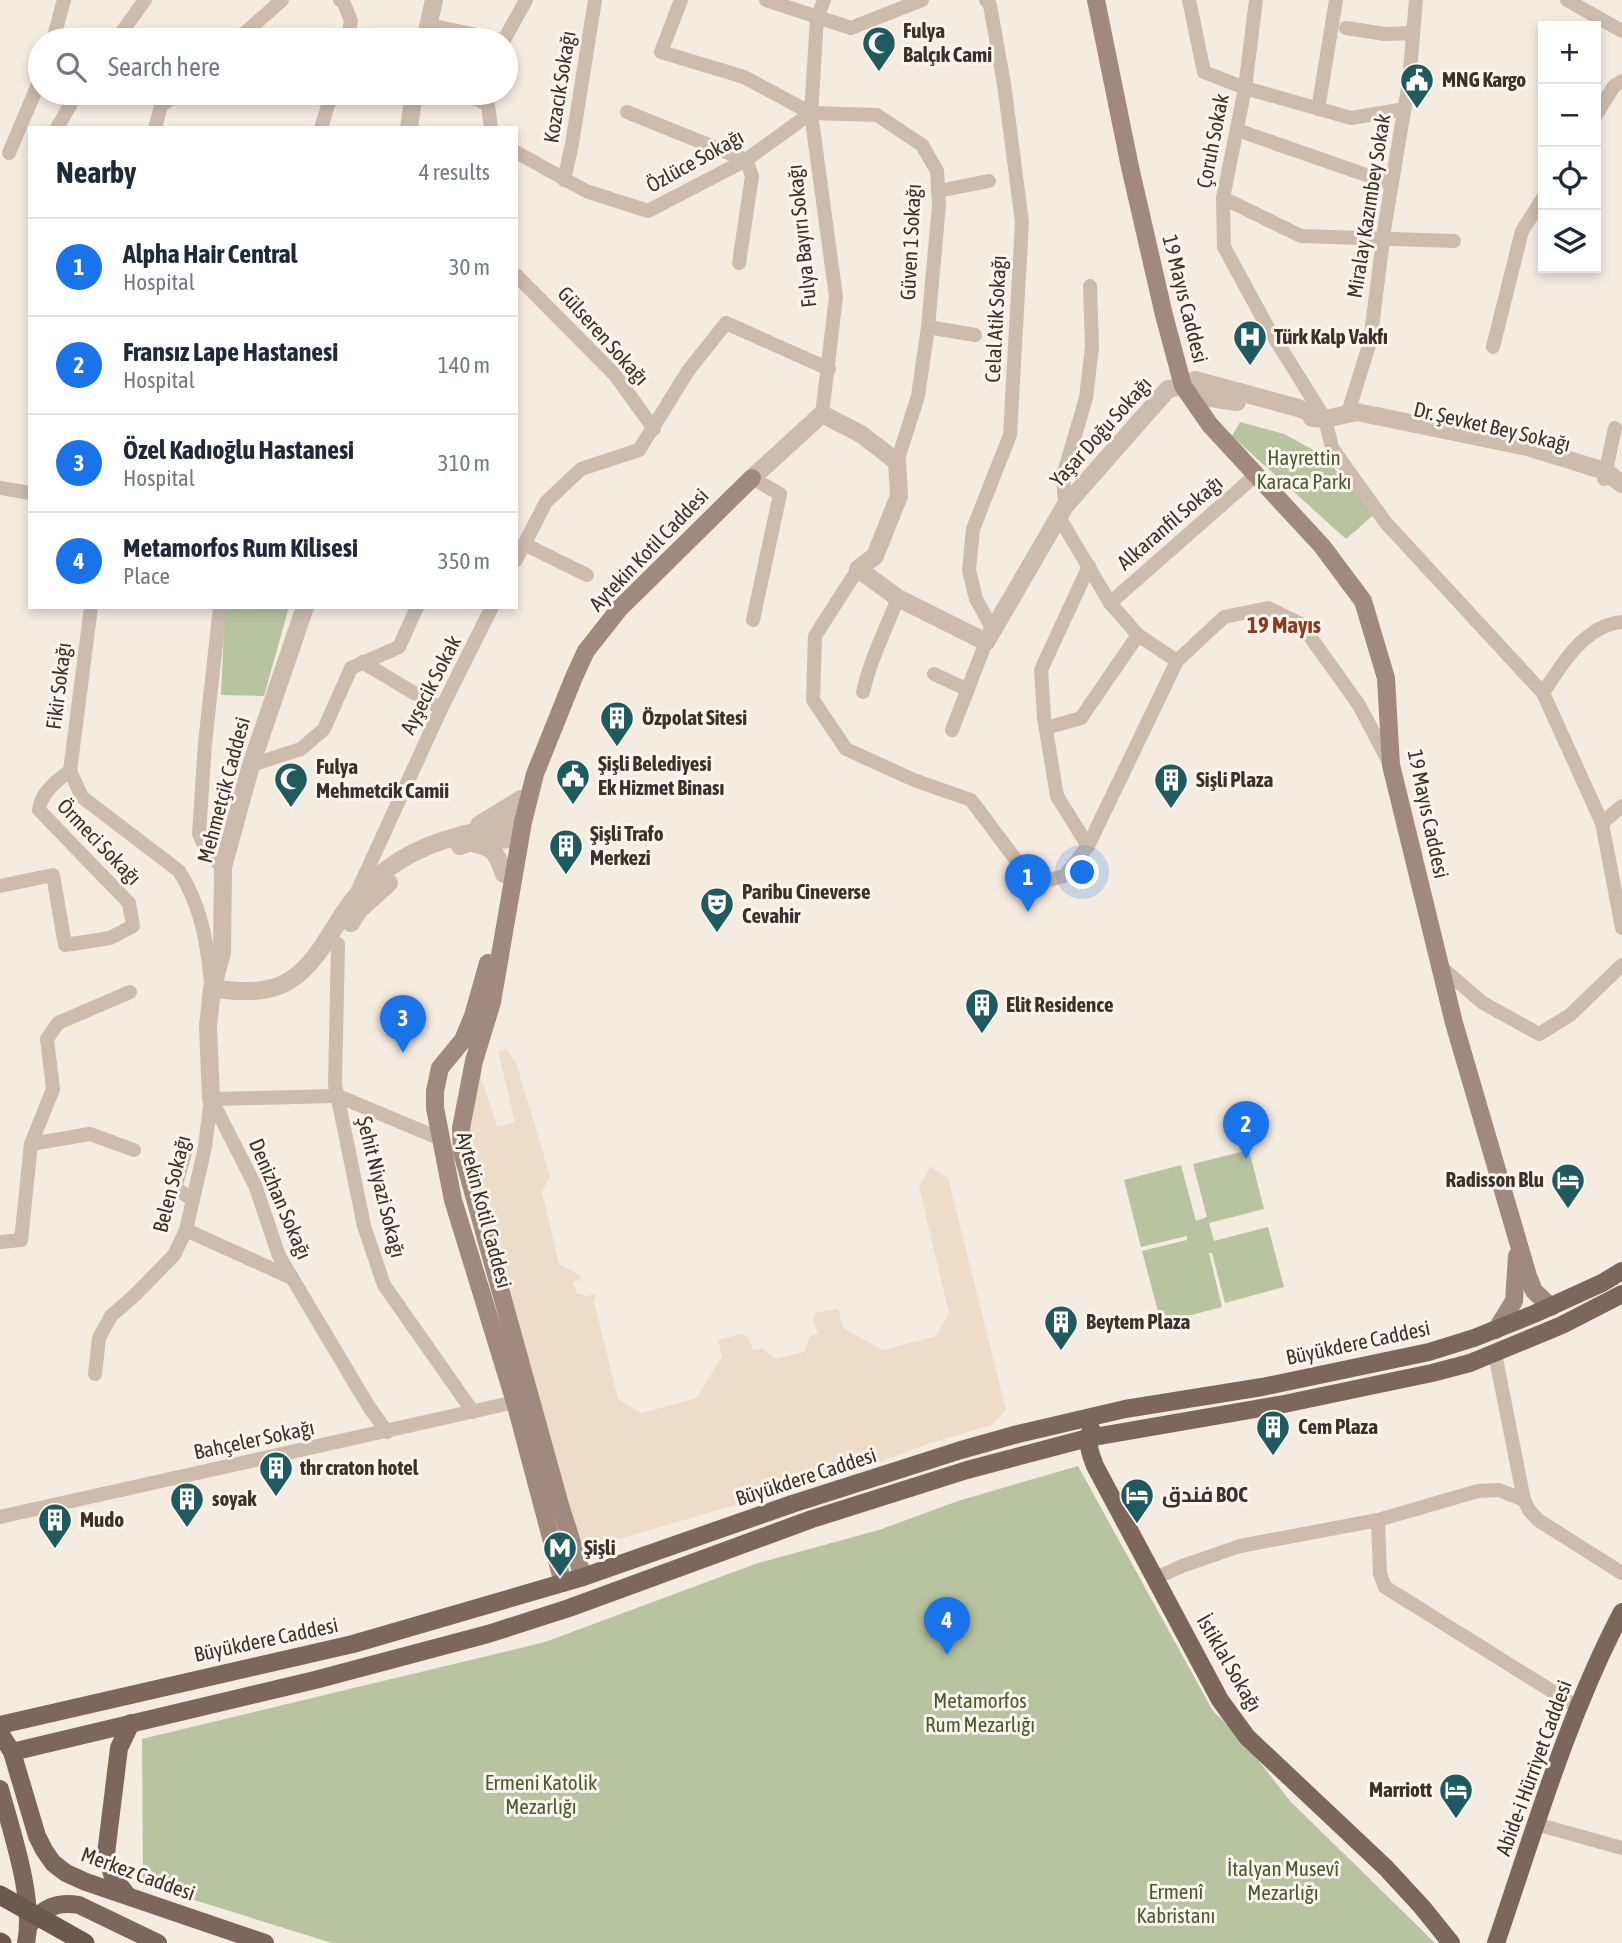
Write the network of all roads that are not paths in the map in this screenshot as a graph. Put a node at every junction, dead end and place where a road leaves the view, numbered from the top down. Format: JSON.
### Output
{"nodes":[{"id":1,"x":64,"y":0,"type":"edge"},
{"id":2,"x":145,"y":0,"type":"edge"},
{"id":3,"x":282,"y":0,"type":"edge"},
{"id":4,"x":340,"y":0,"type":"edge"},
{"id":5,"x":434,"y":0,"type":"edge"},
{"id":6,"x":526,"y":0,"type":"edge"},
{"id":7,"x":595,"y":0,"type":"edge"},
{"id":8,"x":681,"y":0,"type":"edge"},
{"id":9,"x":766,"y":0,"type":"edge"},
{"id":10,"x":824,"y":0,"type":"edge"},
{"id":11,"x":922,"y":0,"type":"edge"},
{"id":12,"x":986,"y":0,"type":"edge"},
{"id":13,"x":1096,"y":0,"type":"edge"},
{"id":14,"x":1189,"y":0,"type":"edge"},
{"id":15,"x":1256,"y":0,"type":"edge"},
{"id":16,"x":1336,"y":0,"type":"edge"},
{"id":17,"x":1416,"y":0,"type":"edge"},
{"id":18,"x":1567,"y":0,"type":"edge"},
{"id":19,"x":817,"y":18,"type":"junction"},
{"id":20,"x":1346,"y":27,"type":"dead end"},
{"id":21,"x":56,"y":28,"type":"edge"},
{"id":22,"x":125,"y":28,"type":"edge"},
{"id":23,"x":250,"y":28,"type":"edge"},
{"id":24,"x":350,"y":28,"type":"edge"},
{"id":25,"x":428,"y":28,"type":"edge"},
{"id":26,"x":509,"y":28,"type":"edge"},
{"id":27,"x":1622,"y":32,"type":"edge"},
{"id":28,"x":1413,"y":33,"type":"junction"},
{"id":29,"x":1622,"y":80,"type":"edge"},
{"id":30,"x":1245,"y":88,"type":"junction"},
{"id":31,"x":29,"y":105,"type":"edge"},
{"id":32,"x":70,"y":105,"type":"edge"},
{"id":33,"x":162,"y":105,"type":"edge"},
{"id":34,"x":328,"y":105,"type":"edge"},
{"id":35,"x":412,"y":105,"type":"edge"},
{"id":36,"x":488,"y":105,"type":"edge"},
{"id":37,"x":1601,"y":107,"type":"edge"},
{"id":38,"x":1318,"y":109,"type":"junction"},
{"id":39,"x":1405,"y":109,"type":"junction"},
{"id":40,"x":627,"y":112,"type":"dead end"},
{"id":41,"x":811,"y":113,"type":"junction"},
{"id":42,"x":58,"y":126,"type":"edge"},
{"id":43,"x":156,"y":126,"type":"edge"},
{"id":44,"x":322,"y":126,"type":"edge"},
{"id":45,"x":409,"y":126,"type":"edge"},
{"id":46,"x":491,"y":126,"type":"edge"},
{"id":47,"x":1237,"y":130,"type":"junction"},
{"id":48,"x":9,"y":153,"type":"dead end"},
{"id":49,"x":518,"y":153,"type":"edge"},
{"id":50,"x":746,"y":160,"type":"junction"},
{"id":51,"x":564,"y":180,"type":"junction"},
{"id":52,"x":989,"y":181,"type":"dead end"},
{"id":53,"x":1392,"y":184,"type":"junction"},
{"id":54,"x":939,"y":191,"type":"junction"},
{"id":55,"x":1223,"y":198,"type":"junction"},
{"id":56,"x":1538,"y":206,"type":"edge"},
{"id":57,"x":1383,"y":239,"type":"junction"},
{"id":58,"x":1454,"y":241,"type":"dead end"},
{"id":59,"x":739,"y":263,"type":"dead end"},
{"id":60,"x":518,"y":277,"type":"edge"},
{"id":61,"x":1090,"y":286,"type":"dead end"},
{"id":62,"x":928,"y":327,"type":"junction"},
{"id":63,"x":975,"y":335,"type":"dead end"},
{"id":64,"x":1493,"y":348,"type":"dead end"},
{"id":65,"x":829,"y":369,"type":"junction"},
{"id":66,"x":1183,"y":386,"type":"junction"},
{"id":67,"x":822,"y":414,"type":"junction"},
{"id":68,"x":1347,"y":416,"type":"junction"},
{"id":69,"x":1325,"y":419,"type":"junction"},
{"id":70,"x":1615,"y":428,"type":"dead end"},
{"id":71,"x":654,"y":429,"type":"junction"},
{"id":72,"x":897,"y":462,"type":"junction"},
{"id":73,"x":1257,"y":474,"type":"junction"},
{"id":74,"x":752,"y":478,"type":"junction"},
{"id":75,"x":1610,"y":478,"type":"edge"},
{"id":76,"x":0,"y":488,"type":"edge"},
{"id":77,"x":28,"y":493,"type":"edge"},
{"id":78,"x":1622,"y":494,"type":"edge"},
{"id":79,"x":1062,"y":512,"type":"junction"},
{"id":80,"x":524,"y":544,"type":"junction"},
{"id":81,"x":518,"y":556,"type":"edge"},
{"id":82,"x":1089,"y":566,"type":"junction"},
{"id":83,"x":859,"y":569,"type":"junction"},
{"id":84,"x":587,"y":575,"type":"dead end"},
{"id":85,"x":898,"y":598,"type":"junction"},
{"id":86,"x":1110,"y":603,"type":"junction"},
{"id":87,"x":91,"y":609,"type":"edge"},
{"id":88,"x":220,"y":609,"type":"edge"},
{"id":89,"x":304,"y":609,"type":"edge"},
{"id":90,"x":416,"y":609,"type":"edge"},
{"id":91,"x":491,"y":609,"type":"edge"},
{"id":92,"x":753,"y":620,"type":"dead end"},
{"id":93,"x":1622,"y":622,"type":"edge"},
{"id":94,"x":1138,"y":635,"type":"junction"},
{"id":95,"x":990,"y":636,"type":"junction"},
{"id":96,"x":1177,"y":661,"type":"junction"},
{"id":97,"x":362,"y":662,"type":"junction"},
{"id":98,"x":934,"y":674,"type":"dead end"},
{"id":99,"x":968,"y":690,"type":"junction"},
{"id":100,"x":863,"y":692,"type":"dead end"},
{"id":101,"x":1543,"y":693,"type":"junction"},
{"id":102,"x":441,"y":709,"type":"junction"},
{"id":103,"x":1046,"y":728,"type":"junction"},
{"id":104,"x":953,"y":730,"type":"dead end"},
{"id":105,"x":251,"y":765,"type":"junction"},
{"id":106,"x":1391,"y":765,"type":"junction"},
{"id":107,"x":70,"y":771,"type":"junction"},
{"id":108,"x":536,"y":774,"type":"junction"},
{"id":109,"x":521,"y":799,"type":"junction"},
{"id":110,"x":1622,"y":806,"type":"edge"},
{"id":111,"x":1602,"y":822,"type":"junction"},
{"id":112,"x":517,"y":830,"type":"junction"},
{"id":113,"x":466,"y":838,"type":"junction"},
{"id":114,"x":1088,"y":846,"type":"junction"},
{"id":115,"x":374,"y":854,"type":"junction"},
{"id":116,"x":223,"y":867,"type":"junction"},
{"id":117,"x":387,"y":869,"type":"junction"},
{"id":118,"x":504,"y":874,"type":"junction"},
{"id":119,"x":0,"y":886,"type":"edge"},
{"id":120,"x":357,"y":903,"type":"junction"},
{"id":121,"x":1622,"y":928,"type":"edge"},
{"id":122,"x":334,"y":942,"type":"junction"},
{"id":123,"x":1622,"y":965,"type":"edge"},
{"id":124,"x":1441,"y":967,"type":"junction"},
{"id":125,"x":212,"y":989,"type":"junction"},
{"id":126,"x":130,"y":992,"type":"dead end"},
{"id":127,"x":471,"y":1042,"type":"junction"},
{"id":128,"x":469,"y":1083,"type":"junction"},
{"id":129,"x":435,"y":1091,"type":"junction"},
{"id":130,"x":338,"y":1096,"type":"junction"},
{"id":131,"x":211,"y":1099,"type":"junction"},
{"id":132,"x":440,"y":1139,"type":"junction"},
{"id":133,"x":32,"y":1144,"type":"junction"},
{"id":134,"x":186,"y":1149,"type":"dead end"},
{"id":135,"x":134,"y":1150,"type":"dead end"},
{"id":136,"x":192,"y":1199,"type":"junction"},
{"id":137,"x":187,"y":1230,"type":"junction"},
{"id":138,"x":0,"y":1242,"type":"edge"},
{"id":139,"x":1517,"y":1242,"type":"junction"},
{"id":140,"x":1622,"y":1271,"type":"edge"},
{"id":141,"x":292,"y":1278,"type":"junction"},
{"id":142,"x":1622,"y":1294,"type":"edge"},
{"id":143,"x":1551,"y":1307,"type":"junction"},
{"id":144,"x":1496,"y":1330,"type":"junction"},
{"id":145,"x":1495,"y":1354,"type":"junction"},
{"id":146,"x":95,"y":1374,"type":"dead end"},
{"id":147,"x":516,"y":1402,"type":"junction"},
{"id":148,"x":369,"y":1407,"type":"junction"},
{"id":149,"x":1125,"y":1409,"type":"junction"},
{"id":150,"x":473,"y":1412,"type":"junction"},
{"id":151,"x":387,"y":1432,"type":"junction"},
{"id":152,"x":365,"y":1437,"type":"junction"},
{"id":153,"x":1088,"y":1438,"type":"junction"},
{"id":154,"x":1524,"y":1500,"type":"junction"},
{"id":155,"x":0,"y":1517,"type":"edge"},
{"id":156,"x":1378,"y":1520,"type":"junction"},
{"id":157,"x":1622,"y":1573,"type":"edge"},
{"id":158,"x":583,"y":1577,"type":"junction"},
{"id":159,"x":1156,"y":1578,"type":"junction"},
{"id":160,"x":563,"y":1583,"type":"junction"},
{"id":161,"x":591,"y":1600,"type":"junction"},
{"id":162,"x":569,"y":1608,"type":"junction"},
{"id":163,"x":1622,"y":1612,"type":"edge"},
{"id":164,"x":1579,"y":1708,"type":"junction"},
{"id":165,"x":131,"y":1723,"type":"junction"},
{"id":166,"x":0,"y":1725,"type":"edge"},
{"id":167,"x":0,"y":1733,"type":"edge"},
{"id":168,"x":12,"y":1752,"type":"junction"},
{"id":169,"x":0,"y":1789,"type":"edge"},
{"id":170,"x":1536,"y":1824,"type":"junction"},
{"id":171,"x":1622,"y":1848,"type":"edge"},
{"id":172,"x":0,"y":1895,"type":"edge"},
{"id":173,"x":128,"y":1896,"type":"junction"},
{"id":174,"x":29,"y":1925,"type":"junction"},
{"id":175,"x":1452,"y":1940,"type":"edge"},
{"id":176,"x":26,"y":1943,"type":"edge"},
{"id":177,"x":85,"y":1943,"type":"edge"},
{"id":178,"x":158,"y":1943,"type":"edge"},
{"id":179,"x":265,"y":1943,"type":"edge"},
{"id":180,"x":1496,"y":1943,"type":"edge"}],
"edges":[{"from":1,"to":21,"type":"street"},
{"from":2,"to":22,"type":"street"},
{"from":3,"to":23,"type":"street"},
{"from":4,"to":24,"type":"street"},
{"from":5,"to":25,"type":"street"},
{"from":6,"to":26,"type":"street"},
{"from":7,"to":51,"type":"street","name":"Kozacık Sokağı"},
{"from":8,"to":41,"type":"street"},
{"from":9,"to":19,"type":"street"},
{"from":10,"to":19,"type":"street","name":"Fulya Bayırı Sokağı"},
{"from":11,"to":19,"type":"street"},
{"from":12,"to":95,"type":"street","name":"Celal Atik Sokağı"},
{"from":13,"to":66,"type":"main road","name":"19 Mayıs Caddesi"},
{"from":14,"to":30,"type":"street","name":"Çoruh Sokak"},
{"from":15,"to":30,"type":"street"},
{"from":16,"to":38,"type":"street"},
{"from":17,"to":28,"type":"street","name":"Miralay Kazımbey Sokak"},
{"from":18,"to":27,"type":"street"},
{"from":19,"to":41,"type":"street","name":"Fulya Bayırı Sokağı"},
{"from":20,"to":28,"type":"street"},
{"from":28,"to":39,"type":"street","name":"Miralay Kazımbey Sokak"},
{"from":29,"to":37,"type":"street"},
{"from":30,"to":38,"type":"street"},
{"from":30,"to":47,"type":"street","name":"Çoruh Sokak"},
{"from":31,"to":48,"type":"street"},
{"from":32,"to":42,"type":"street"},
{"from":33,"to":43,"type":"street"},
{"from":34,"to":44,"type":"street"},
{"from":35,"to":45,"type":"street"},
{"from":36,"to":46,"type":"street"},
{"from":38,"to":39,"type":"street"},
{"from":39,"to":53,"type":"street","name":"Miralay Kazımbey Sokak"},
{"from":40,"to":50,"type":"street"},
{"from":41,"to":50,"type":"street","name":"Özlüce Sokağı"},
{"from":41,"to":54,"type":"street","name":"Güven 1 Sokağı"},
{"from":41,"to":65,"type":"street","name":"Fulya Bayırı Sokağı"},
{"from":47,"to":53,"type":"street"},
{"from":47,"to":55,"type":"street","name":"Çoruh Sokak"},
{"from":49,"to":51,"type":"street","name":"Özlüce Sokağı"},
{"from":50,"to":51,"type":"street","name":"Özlüce Sokağı"},
{"from":50,"to":59,"type":"street"},
{"from":52,"to":54,"type":"street"},
{"from":53,"to":57,"type":"street","name":"Miralay Kazımbey Sokak"},
{"from":54,"to":62,"type":"street","name":"Güven 1 Sokağı"},
{"from":55,"to":57,"type":"street"},
{"from":55,"to":69,"type":"street","name":"Çoruh Sokak"},
{"from":56,"to":64,"type":"street"},
{"from":57,"to":58,"type":"street"},
{"from":57,"to":68,"type":"street","name":"Miralay Kazımbey Sokak"},
{"from":60,"to":71,"type":"street","name":"Gülseren Sokağı"},
{"from":61,"to":79,"type":"street"},
{"from":62,"to":63,"type":"street"},
{"from":62,"to":72,"type":"street","name":"Güven 1 Sokağı"},
{"from":65,"to":67,"type":"street","name":"Fulya Bayırı Sokağı"},
{"from":65,"to":71,"type":"street"},
{"from":66,"to":69,"type":"street","name":"Dr. Şevket Bey Sokağı"},
{"from":66,"to":73,"type":"main road","name":"19 Mayıs Caddesi"},
{"from":66,"to":79,"type":"street","name":"Yaşar Doğu Sokağı"},
{"from":67,"to":72,"type":"street"},
{"from":67,"to":74,"type":"street"},
{"from":68,"to":69,"type":"street","name":"Dr. Şevket Bey Sokağı"},
{"from":68,"to":75,"type":"street","name":"Dr. Şevket Bey Sokağı"},
{"from":69,"to":101,"type":"street","name":"Çoruh Sokak"},
{"from":70,"to":75,"type":"street"},
{"from":71,"to":80,"type":"street"},
{"from":72,"to":83,"type":"street","name":"Güven 1 Sokağı"},
{"from":73,"to":86,"type":"street","name":"Alkaranfil Sokağı"},
{"from":73,"to":106,"type":"main road","name":"19 Mayıs Caddesi"},
{"from":74,"to":92,"type":"street"},
{"from":74,"to":108,"type":"main road","name":"Aytekin Kotil Caddesi"},
{"from":75,"to":78,"type":"street","name":"Dr. Şevket Bey Sokağı"},
{"from":76,"to":77,"type":"street"},
{"from":79,"to":82,"type":"street","name":"Yaşar Doğu Sokağı"},
{"from":79,"to":95,"type":"street","name":"Yaşar Doğu Sokağı"},
{"from":80,"to":81,"type":"street"},
{"from":80,"to":84,"type":"street"},
{"from":82,"to":86,"type":"street","name":"Yaşar Doğu Sokağı"},
{"from":82,"to":103,"type":"street"},
{"from":83,"to":85,"type":"street"},
{"from":83,"to":114,"type":"street"},
{"from":85,"to":95,"type":"street"},
{"from":85,"to":100,"type":"street"},
{"from":86,"to":94,"type":"street","name":"Yaşar Doğu Sokağı"},
{"from":87,"to":107,"type":"street","name":"Fikir Sokağı"},
{"from":88,"to":116,"type":"street"},
{"from":89,"to":105,"type":"street","name":"Mehmetçik Caddesi"},
{"from":90,"to":97,"type":"street"},
{"from":91,"to":102,"type":"street","name":"Ayşecik Sokak"},
{"from":93,"to":101,"type":"street"},
{"from":94,"to":96,"type":"street","name":"Yaşar Doğu Sokağı"},
{"from":94,"to":103,"type":"street"},
{"from":95,"to":99,"type":"street"},
{"from":96,"to":106,"type":"street"},
{"from":96,"to":114,"type":"street"},
{"from":97,"to":102,"type":"street"},
{"from":97,"to":105,"type":"street"},
{"from":98,"to":99,"type":"street"},
{"from":99,"to":104,"type":"street"},
{"from":101,"to":111,"type":"street","name":"Çoruh Sokak"},
{"from":102,"to":115,"type":"street","name":"Ayşecik Sokak"},
{"from":103,"to":114,"type":"street"},
{"from":105,"to":116,"type":"street","name":"Mehmetçik Caddesi"},
{"from":106,"to":124,"type":"main road","name":"19 Mayıs Caddesi"},
{"from":107,"to":119,"type":"street","name":"Örmeci Sokağı"},
{"from":107,"to":125,"type":"street"},
{"from":108,"to":109,"type":"main road","name":"Aytekin Kotil Caddesi"},
{"from":108,"to":112,"type":"main road","name":"Aytekin Kotil Caddesi"},
{"from":109,"to":112,"type":"main road","name":"Aytekin Kotil Caddesi"},
{"from":109,"to":113,"type":"street"},
{"from":110,"to":111,"type":"street"},
{"from":111,"to":121,"type":"street","name":"Çoruh Sokak"},
{"from":112,"to":113,"type":"street"},
{"from":112,"to":118,"type":"main road","name":"Aytekin Kotil Caddesi"},
{"from":112,"to":127,"type":"main road","name":"Aytekin Kotil Caddesi"},
{"from":113,"to":117,"type":"street"},
{"from":113,"to":118,"type":"street"},
{"from":113,"to":120,"type":"street"},
{"from":115,"to":117,"type":"street"},
{"from":115,"to":120,"type":"street","name":"Ayşecik Sokak"},
{"from":116,"to":125,"type":"street","name":"Mehmetçik Caddesi"},
{"from":117,"to":120,"type":"street"},
{"from":118,"to":127,"type":"main road","name":"Aytekin Kotil Caddesi"},
{"from":120,"to":122,"type":"street"},
{"from":122,"to":125,"type":"street"},
{"from":122,"to":130,"type":"street","name":"Şehit Niyazi Sokağı"},
{"from":123,"to":124,"type":"street"},
{"from":124,"to":139,"type":"main road","name":"19 Mayıs Caddesi"},
{"from":125,"to":131,"type":"street","name":"Mehmetçik Caddesi"},
{"from":126,"to":133,"type":"street"},
{"from":127,"to":128,"type":"main road","name":"Aytekin Kotil Caddesi"},
{"from":127,"to":129,"type":"main road","name":"Aytekin Kotil Caddesi"},
{"from":128,"to":129,"type":"main road"},
{"from":128,"to":158,"type":"main road","name":"Aytekin Kotil Caddesi"},
{"from":129,"to":132,"type":"main road","name":"Aytekin Kotil Caddesi"},
{"from":130,"to":131,"type":"street"},
{"from":130,"to":132,"type":"street"},
{"from":130,"to":150,"type":"street","name":"Şehit Niyazi Sokağı"},
{"from":131,"to":136,"type":"street","name":"Belen Sokağı"},
{"from":131,"to":141,"type":"street","name":"Denizhan Sokağı"},
{"from":132,"to":147,"type":"main road","name":"Aytekin Kotil Caddesi"},
{"from":133,"to":135,"type":"street"},
{"from":133,"to":138,"type":"street"},
{"from":134,"to":136,"type":"street"},
{"from":136,"to":137,"type":"street","name":"Belen Sokağı"},
{"from":137,"to":141,"type":"street","name":"Denizhan Sokağı"},
{"from":137,"to":146,"type":"street","name":"Belen Sokağı"},
{"from":139,"to":143,"type":"main road","name":"19 Mayıs Caddesi"},
{"from":139,"to":144,"type":"main road","name":"19 Mayıs Caddesi"},
{"from":140,"to":143,"type":"main road","name":"Büyükdere Caddesi"},
{"from":141,"to":148,"type":"street","name":"Denizhan Sokağı"},
{"from":142,"to":145,"type":"main road","name":"Büyükdere Caddesi"},
{"from":143,"to":144,"type":"main road","name":"Büyükdere Caddesi"},
{"from":144,"to":149,"type":"main road","name":"Büyükdere Caddesi"},
{"from":145,"to":153,"type":"main road","name":"Büyükdere Caddesi"},
{"from":145,"to":154,"type":"street"},
{"from":147,"to":150,"type":"street","name":"Bahçeler Sokağı"},
{"from":147,"to":160,"type":"main road","name":"Aytekin Kotil Caddesi"},
{"from":148,"to":151,"type":"street","name":"Denizhan Sokağı"},
{"from":148,"to":152,"type":"street"},
{"from":149,"to":153,"type":"main road"},
{"from":149,"to":158,"type":"main road","name":"Büyükdere Caddesi"},
{"from":150,"to":151,"type":"street","name":"Bahçeler Sokağı"},
{"from":151,"to":152,"type":"street","name":"Bahçeler Sokağı"},
{"from":152,"to":155,"type":"street","name":"Bahçeler Sokağı"},
{"from":153,"to":159,"type":"main road","name":"İstiklal Sokağı"},
{"from":153,"to":161,"type":"main road","name":"Büyükdere Caddesi"},
{"from":154,"to":156,"type":"street"},
{"from":154,"to":157,"type":"street"},
{"from":156,"to":159,"type":"street"},
{"from":156,"to":164,"type":"street"},
{"from":158,"to":160,"type":"main road","name":"Büyükdere Caddesi"},
{"from":158,"to":161,"type":"main road"},
{"from":159,"to":175,"type":"main road","name":"İstiklal Sokağı"},
{"from":160,"to":162,"type":"main road"},
{"from":160,"to":166,"type":"main road","name":"Büyükdere Caddesi"},
{"from":161,"to":162,"type":"main road","name":"Büyükdere Caddesi"},
{"from":162,"to":165,"type":"main road","name":"Büyükdere Caddesi"},
{"from":163,"to":164,"type":"main road","name":"Abide-i Hürriyet Caddesi"},
{"from":164,"to":170,"type":"main road","name":"Abide-i Hürriyet Caddesi"},
{"from":165,"to":168,"type":"main road","name":"Büyükdere Caddesi"},
{"from":165,"to":173,"type":"main road"},
{"from":167,"to":168,"type":"main road","name":"Merkez Caddesi"},
{"from":168,"to":173,"type":"main road","name":"Merkez Caddesi"},
{"from":169,"to":174,"type":"main road"},
{"from":170,"to":171,"type":"street"},
{"from":170,"to":180,"type":"main road","name":"Abide-i Hürriyet Caddesi"},
{"from":172,"to":177,"type":"highway"},
{"from":173,"to":179,"type":"main road","name":"Merkez Caddesi"},
{"from":174,"to":176,"type":"main road"},
{"from":174,"to":178,"type":"main road"}]}
